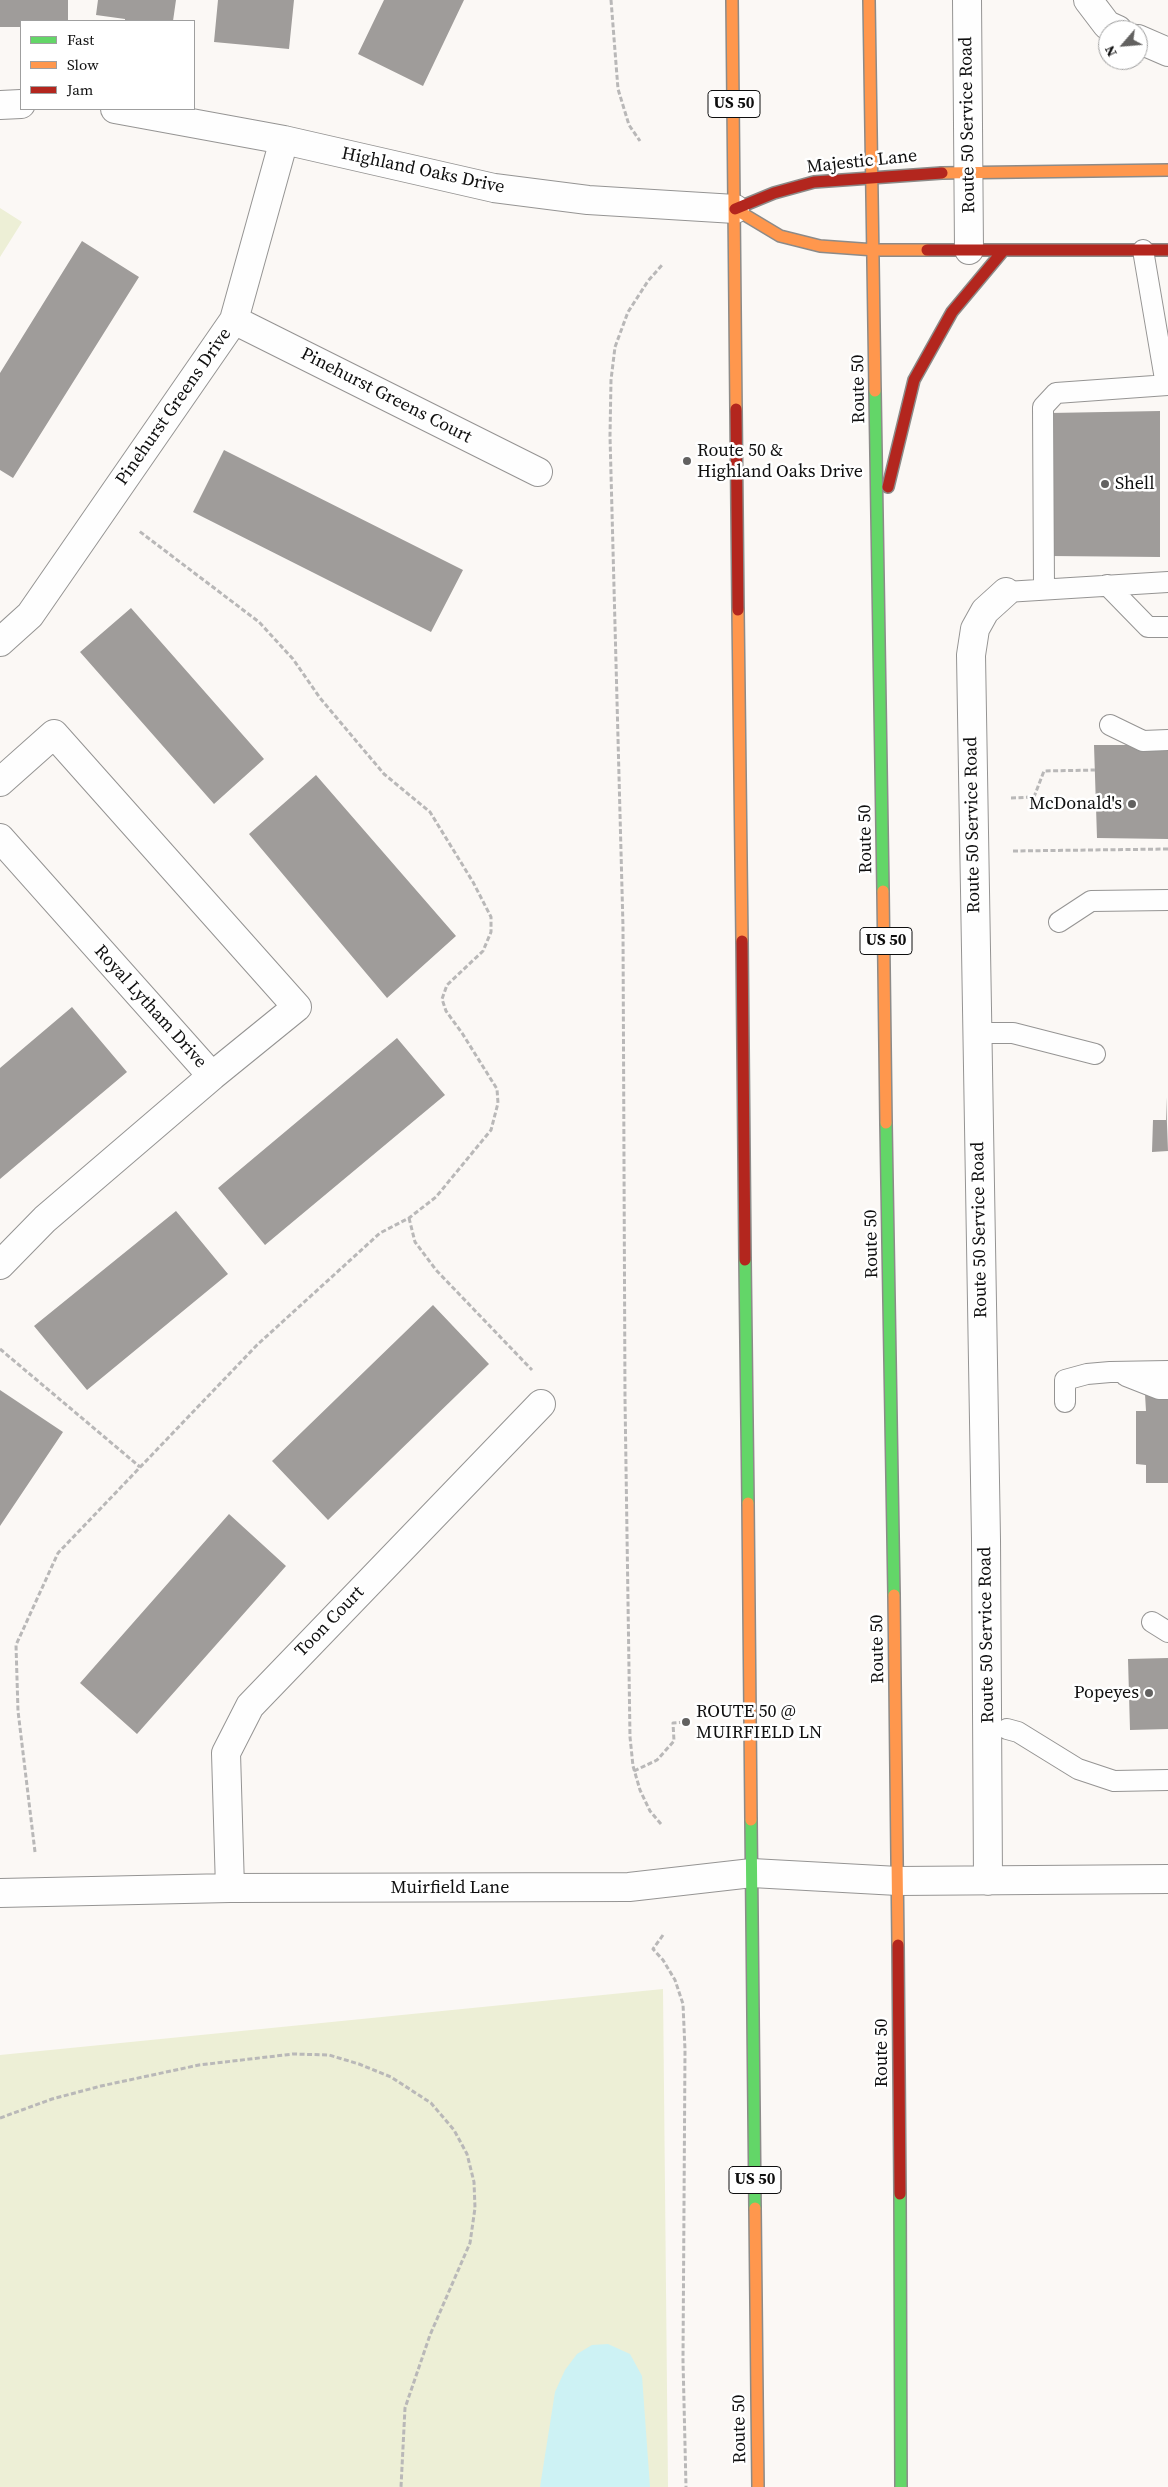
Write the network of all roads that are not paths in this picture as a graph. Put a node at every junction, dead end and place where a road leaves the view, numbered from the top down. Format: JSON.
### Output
{"nodes":[{"id":1,"x":732,"y":0,"type":"edge"},
{"id":2,"x":869,"y":0,"type":"edge"},
{"id":3,"x":967,"y":0,"type":"edge"},
{"id":4,"x":1088,"y":0,"type":"edge"},
{"id":5,"x":1103,"y":20,"type":"edge"},
{"id":6,"x":1148,"y":43,"type":"edge"},
{"id":7,"x":1168,"y":52,"type":"edge"},
{"id":8,"x":20,"y":104,"type":"edge"},
{"id":9,"x":0,"y":105,"type":"edge"},
{"id":10,"x":120,"y":110,"type":"edge"},
{"id":11,"x":284,"y":140,"type":"junction"},
{"id":12,"x":1168,"y":170,"type":"edge"},
{"id":13,"x":968,"y":171,"type":"junction"},
{"id":14,"x":873,"y":177,"type":"junction"},
{"id":15,"x":735,"y":209,"type":"junction"},
{"id":16,"x":875,"y":250,"type":"junction"},
{"id":17,"x":969,"y":250,"type":"junction"},
{"id":18,"x":1003,"y":250,"type":"junction"},
{"id":19,"x":1143,"y":250,"type":"junction"},
{"id":20,"x":1168,"y":250,"type":"edge"},
{"id":21,"x":234,"y":320,"type":"junction"},
{"id":22,"x":1167,"y":385,"type":"edge"},
{"id":23,"x":538,"y":472,"type":"dead end"},
{"id":24,"x":879,"y":525,"type":"junction"},
{"id":25,"x":1168,"y":582,"type":"edge"},
{"id":26,"x":1107,"y":585,"type":"junction"},
{"id":27,"x":1044,"y":588,"type":"junction"},
{"id":28,"x":1006,"y":592,"type":"joint"},
{"id":29,"x":1168,"y":627,"type":"edge"},
{"id":30,"x":0,"y":642,"type":"edge"},
{"id":31,"x":1110,"y":725,"type":"dead end"},
{"id":32,"x":1168,"y":740,"type":"edge"},
{"id":33,"x":0,"y":782,"type":"edge"},
{"id":34,"x":0,"y":838,"type":"edge"},
{"id":35,"x":1168,"y":900,"type":"edge"},
{"id":36,"x":1059,"y":922,"type":"dead end"},
{"id":37,"x":977,"y":1033,"type":"junction"},
{"id":38,"x":1095,"y":1054,"type":"dead end"},
{"id":39,"x":212,"y":1076,"type":"junction"},
{"id":40,"x":0,"y":1264,"type":"edge"},
{"id":41,"x":1110,"y":1372,"type":"junction"},
{"id":42,"x":1168,"y":1372,"type":"edge"},
{"id":43,"x":1168,"y":1389,"type":"edge"},
{"id":44,"x":1065,"y":1402,"type":"dead end"},
{"id":45,"x":541,"y":1404,"type":"dead end"},
{"id":46,"x":1007,"y":1729,"type":"dead end"},
{"id":47,"x":1168,"y":1780,"type":"edge"},
{"id":48,"x":752,"y":1873,"type":"junction"},
{"id":49,"x":1168,"y":1879,"type":"edge"},
{"id":50,"x":988,"y":1881,"type":"junction"},
{"id":51,"x":898,"y":1882,"type":"junction"},
{"id":52,"x":230,"y":1888,"type":"junction"},
{"id":53,"x":0,"y":1893,"type":"edge"},
{"id":54,"x":758,"y":2487,"type":"edge"},
{"id":55,"x":901,"y":2487,"type":"edge"}],
"edges":[{"from":1,"to":15,"type":"main road","name":"Route 50","number":"US 50"},
{"from":2,"to":14,"type":"main road","name":"Route 50","number":"US 50"},
{"from":3,"to":13,"type":"street","name":"Route 50 Service Road"},
{"from":4,"to":5,"type":"street"},
{"from":6,"to":7,"type":"street"},
{"from":8,"to":9,"type":"street"},
{"from":10,"to":11,"type":"street","name":"Highland Oaks Drive"},
{"from":11,"to":15,"type":"street","name":"Highland Oaks Drive"},
{"from":11,"to":21,"type":"street","name":"Pinehurst Greens Drive"},
{"from":12,"to":13,"type":"main road","name":"Majestic Lane"},
{"from":13,"to":14,"type":"main road","name":"Majestic Lane"},
{"from":13,"to":17,"type":"street","name":"Route 50 Service Road"},
{"from":14,"to":15,"type":"main road","name":"Majestic Lane"},
{"from":14,"to":16,"type":"main road","name":"Route 50","number":"US 50"},
{"from":15,"to":16,"type":"main road"},
{"from":15,"to":48,"type":"main road","name":"Route 50","number":"US 50"},
{"from":16,"to":17,"type":"main road"},
{"from":16,"to":24,"type":"main road","name":"Route 50","number":"US 50"},
{"from":17,"to":18,"type":"main road"},
{"from":18,"to":19,"type":"main road"},
{"from":18,"to":24,"type":"main road"},
{"from":19,"to":20,"type":"main road"},
{"from":19,"to":22,"type":"lane"},
{"from":21,"to":23,"type":"street","name":"Pinehurst Greens Court"},
{"from":21,"to":30,"type":"street","name":"Pinehurst Greens Drive"},
{"from":22,"to":27,"type":"lane"},
{"from":24,"to":51,"type":"main road","name":"Route 50","number":"US 50"},
{"from":25,"to":26,"type":"lane"},
{"from":26,"to":27,"type":"lane"},
{"from":26,"to":29,"type":"lane"},
{"from":27,"to":28,"type":"lane"},
{"from":28,"to":37,"type":"street","name":"Route 50 Service Road"},
{"from":31,"to":32,"type":"lane"},
{"from":33,"to":39,"type":"street"},
{"from":34,"to":39,"type":"street","name":"Royal Lytham Drive"},
{"from":35,"to":36,"type":"lane"},
{"from":37,"to":38,"type":"lane"},
{"from":37,"to":50,"type":"street","name":"Route 50 Service Road"},
{"from":39,"to":40,"type":"street","name":"Royal Lytham Drive"},
{"from":41,"to":42,"type":"lane"},
{"from":41,"to":43,"type":"lane"},
{"from":41,"to":44,"type":"lane"},
{"from":45,"to":52,"type":"street","name":"Toon Court"},
{"from":46,"to":47,"type":"lane"},
{"from":48,"to":51,"type":"street","name":"Muirfield Lane"},
{"from":48,"to":52,"type":"street","name":"Muirfield Lane"},
{"from":48,"to":54,"type":"main road","name":"Route 50","number":"US 50"},
{"from":49,"to":50,"type":"street","name":"Muirfield Lane"},
{"from":50,"to":51,"type":"street","name":"Muirfield Lane"},
{"from":51,"to":55,"type":"main road","name":"Route 50","number":"US 50"},
{"from":52,"to":53,"type":"street","name":"Muirfield Lane"}]}
